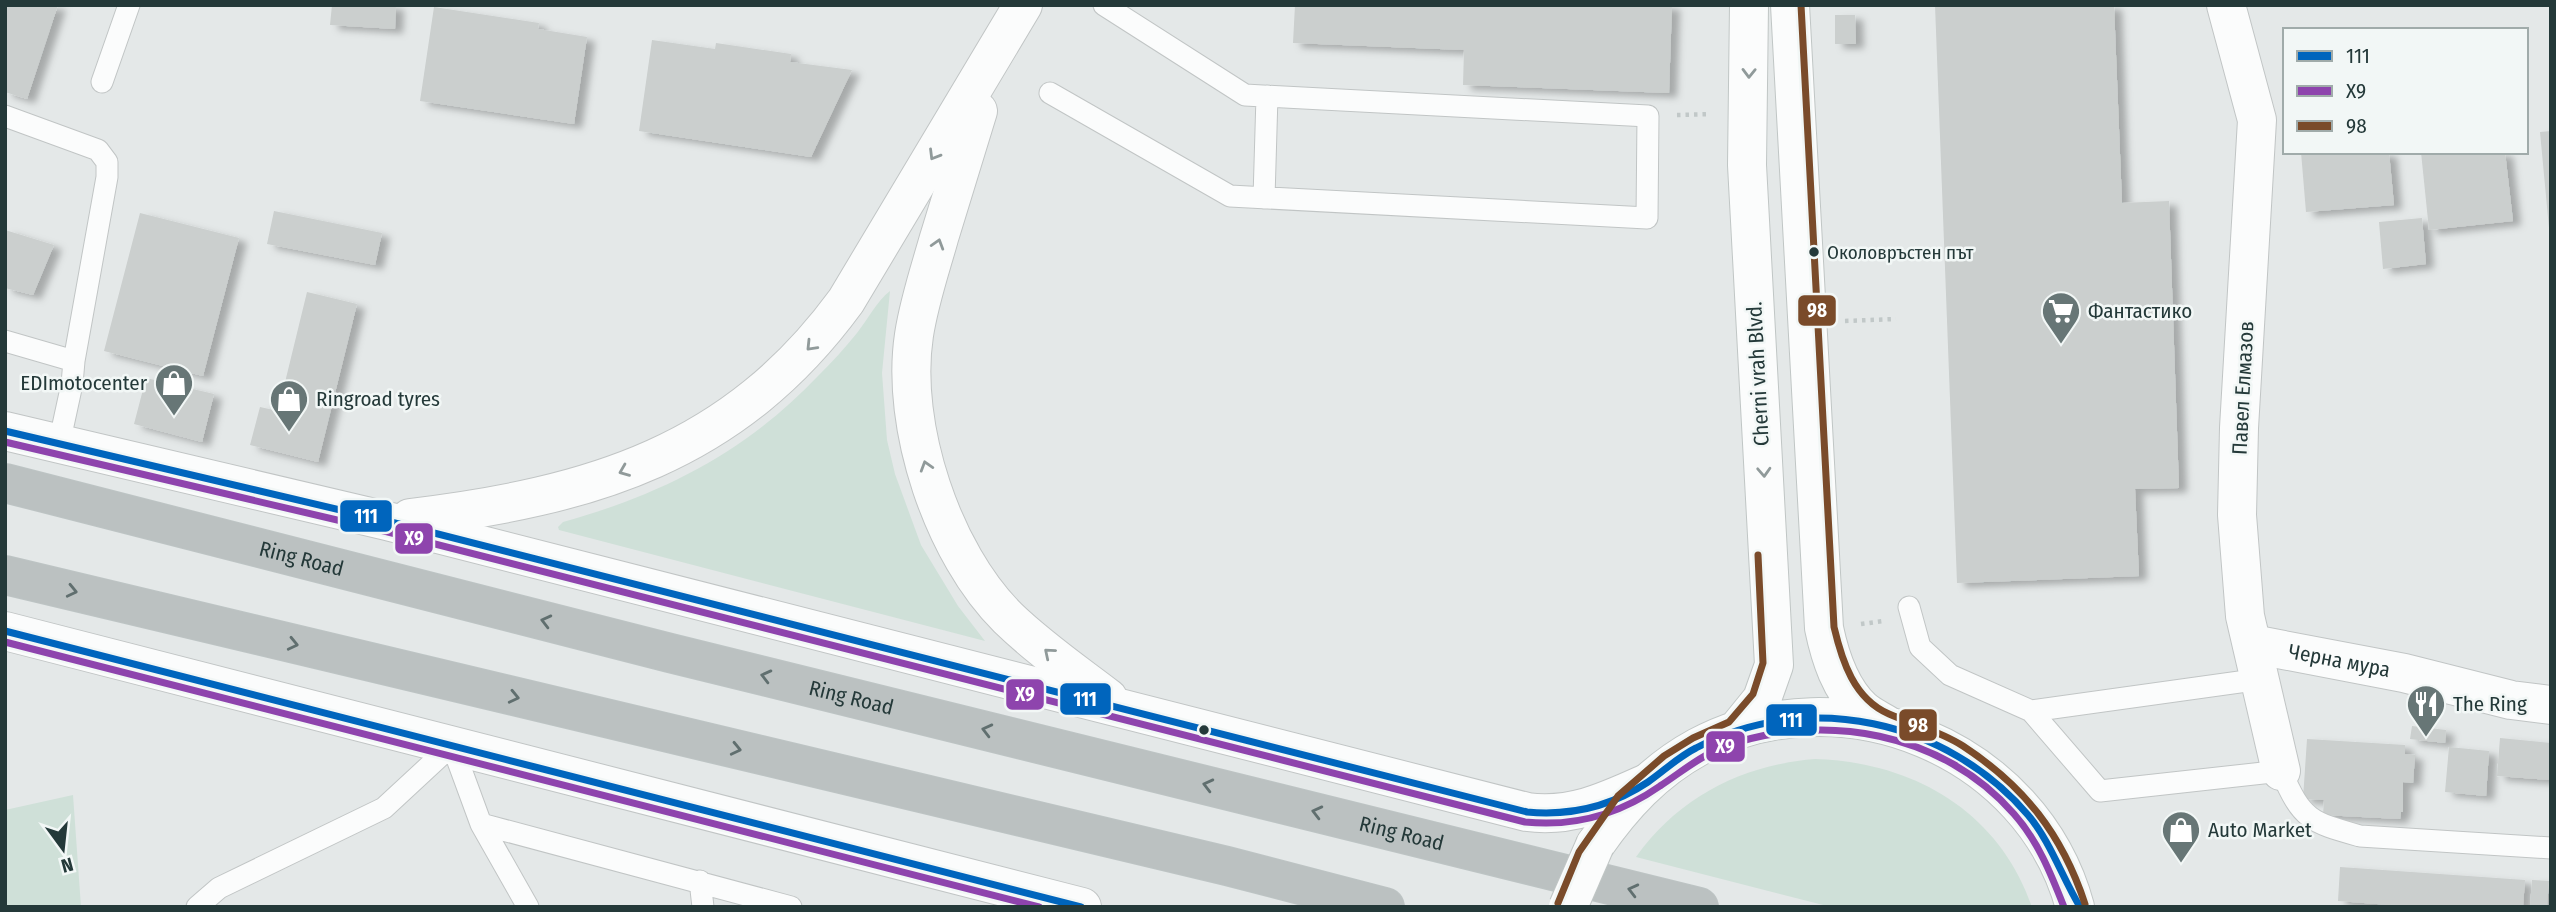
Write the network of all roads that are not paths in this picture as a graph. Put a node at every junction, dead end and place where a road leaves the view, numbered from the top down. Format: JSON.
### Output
{"nodes":[{"id":1,"x":129,"y":5,"type":"edge"},
{"id":2,"x":1023,"y":5,"type":"edge"},
{"id":3,"x":1104,"y":5,"type":"edge"},
{"id":4,"x":1749,"y":5,"type":"edge"},
{"id":5,"x":1790,"y":5,"type":"edge"},
{"id":6,"x":2226,"y":5,"type":"edge"},
{"id":7,"x":995,"y":55,"type":"junction"},
{"id":8,"x":102,"y":82,"type":"dead end"},
{"id":9,"x":1050,"y":93,"type":"dead end"},
{"id":10,"x":1268,"y":96,"type":"junction"},
{"id":11,"x":5,"y":116,"type":"edge"},
{"id":12,"x":1264,"y":198,"type":"junction"},
{"id":13,"x":5,"y":341,"type":"edge"},
{"id":14,"x":74,"y":361,"type":"junction"},
{"id":15,"x":5,"y":431,"type":"edge"},
{"id":16,"x":59,"y":444,"type":"junction"},
{"id":17,"x":5,"y":483,"type":"edge"},
{"id":18,"x":387,"y":521,"type":"junction"},
{"id":19,"x":5,"y":575,"type":"edge"},
{"id":20,"x":1909,"y":607,"type":"dead end"},
{"id":21,"x":5,"y":631,"type":"edge"},
{"id":22,"x":2257,"y":662,"type":"junction"},
{"id":23,"x":2551,"y":705,"type":"edge"},
{"id":24,"x":1123,"y":709,"type":"junction"},
{"id":25,"x":2031,"y":711,"type":"junction"},
{"id":26,"x":1887,"y":725,"type":"junction"},
{"id":27,"x":1736,"y":731,"type":"junction"},
{"id":28,"x":452,"y":746,"type":"junction"},
{"id":29,"x":2281,"y":771,"type":"junction"},
{"id":30,"x":1647,"y":783,"type":"junction"},
{"id":31,"x":481,"y":824,"type":"junction"},
{"id":32,"x":2551,"y":848,"type":"edge"},
{"id":33,"x":700,"y":881,"type":"junction"},
{"id":34,"x":2075,"y":902,"type":"edge"},
{"id":35,"x":197,"y":907,"type":"edge"},
{"id":36,"x":528,"y":907,"type":"edge"},
{"id":37,"x":703,"y":907,"type":"edge"},
{"id":38,"x":791,"y":907,"type":"edge"},
{"id":39,"x":1082,"y":907,"type":"edge"},
{"id":40,"x":1385,"y":907,"type":"edge"},
{"id":41,"x":1568,"y":907,"type":"edge"},
{"id":42,"x":1699,"y":907,"type":"edge"}],
"edges":[{"from":1,"to":8,"type":"lane"},
{"from":2,"to":7,"type":"street"},
{"from":3,"to":10,"type":"lane"},
{"from":4,"to":27,"type":"street","name":"Cherni vrah Blvd.","one_way":true},
{"from":5,"to":26,"type":"street"},
{"from":6,"to":22,"type":"street","name":"Павел Елмазов"},
{"from":7,"to":18,"type":"street","one_way":true},
{"from":24,"to":7,"type":"street","one_way":true},
{"from":9,"to":12,"type":"lane"},
{"from":10,"to":12,"type":"lane"},
{"from":10,"to":12,"type":"lane"},
{"from":11,"to":14,"type":"lane"},
{"from":13,"to":14,"type":"lane"},
{"from":14,"to":16,"type":"lane"},
{"from":15,"to":16,"type":"street"},
{"from":16,"to":18,"type":"street"},
{"from":42,"to":17,"type":"highway","name":"Ring Road","one_way":true},
{"from":18,"to":24,"type":"street"},
{"from":19,"to":40,"type":"highway","one_way":true},
{"from":20,"to":25,"type":"lane"},
{"from":21,"to":28,"type":"street"},
{"from":22,"to":23,"type":"street","name":"Черна мура"},
{"from":22,"to":25,"type":"lane"},
{"from":22,"to":29,"type":"street","name":"Павел Елмазов"},
{"from":24,"to":30,"type":"street"},
{"from":25,"to":29,"type":"lane"},
{"from":26,"to":27,"type":"street"},
{"from":26,"to":34,"type":"street"},
{"from":27,"to":30,"type":"street"},
{"from":28,"to":31,"type":"lane"},
{"from":28,"to":35,"type":"lane"},
{"from":28,"to":39,"type":"street"},
{"from":29,"to":32,"type":"lane"},
{"from":30,"to":41,"type":"street","bridge":true},
{"from":31,"to":33,"type":"lane"},
{"from":31,"to":36,"type":"lane"},
{"from":33,"to":37,"type":"lane"},
{"from":33,"to":38,"type":"lane"}]}
